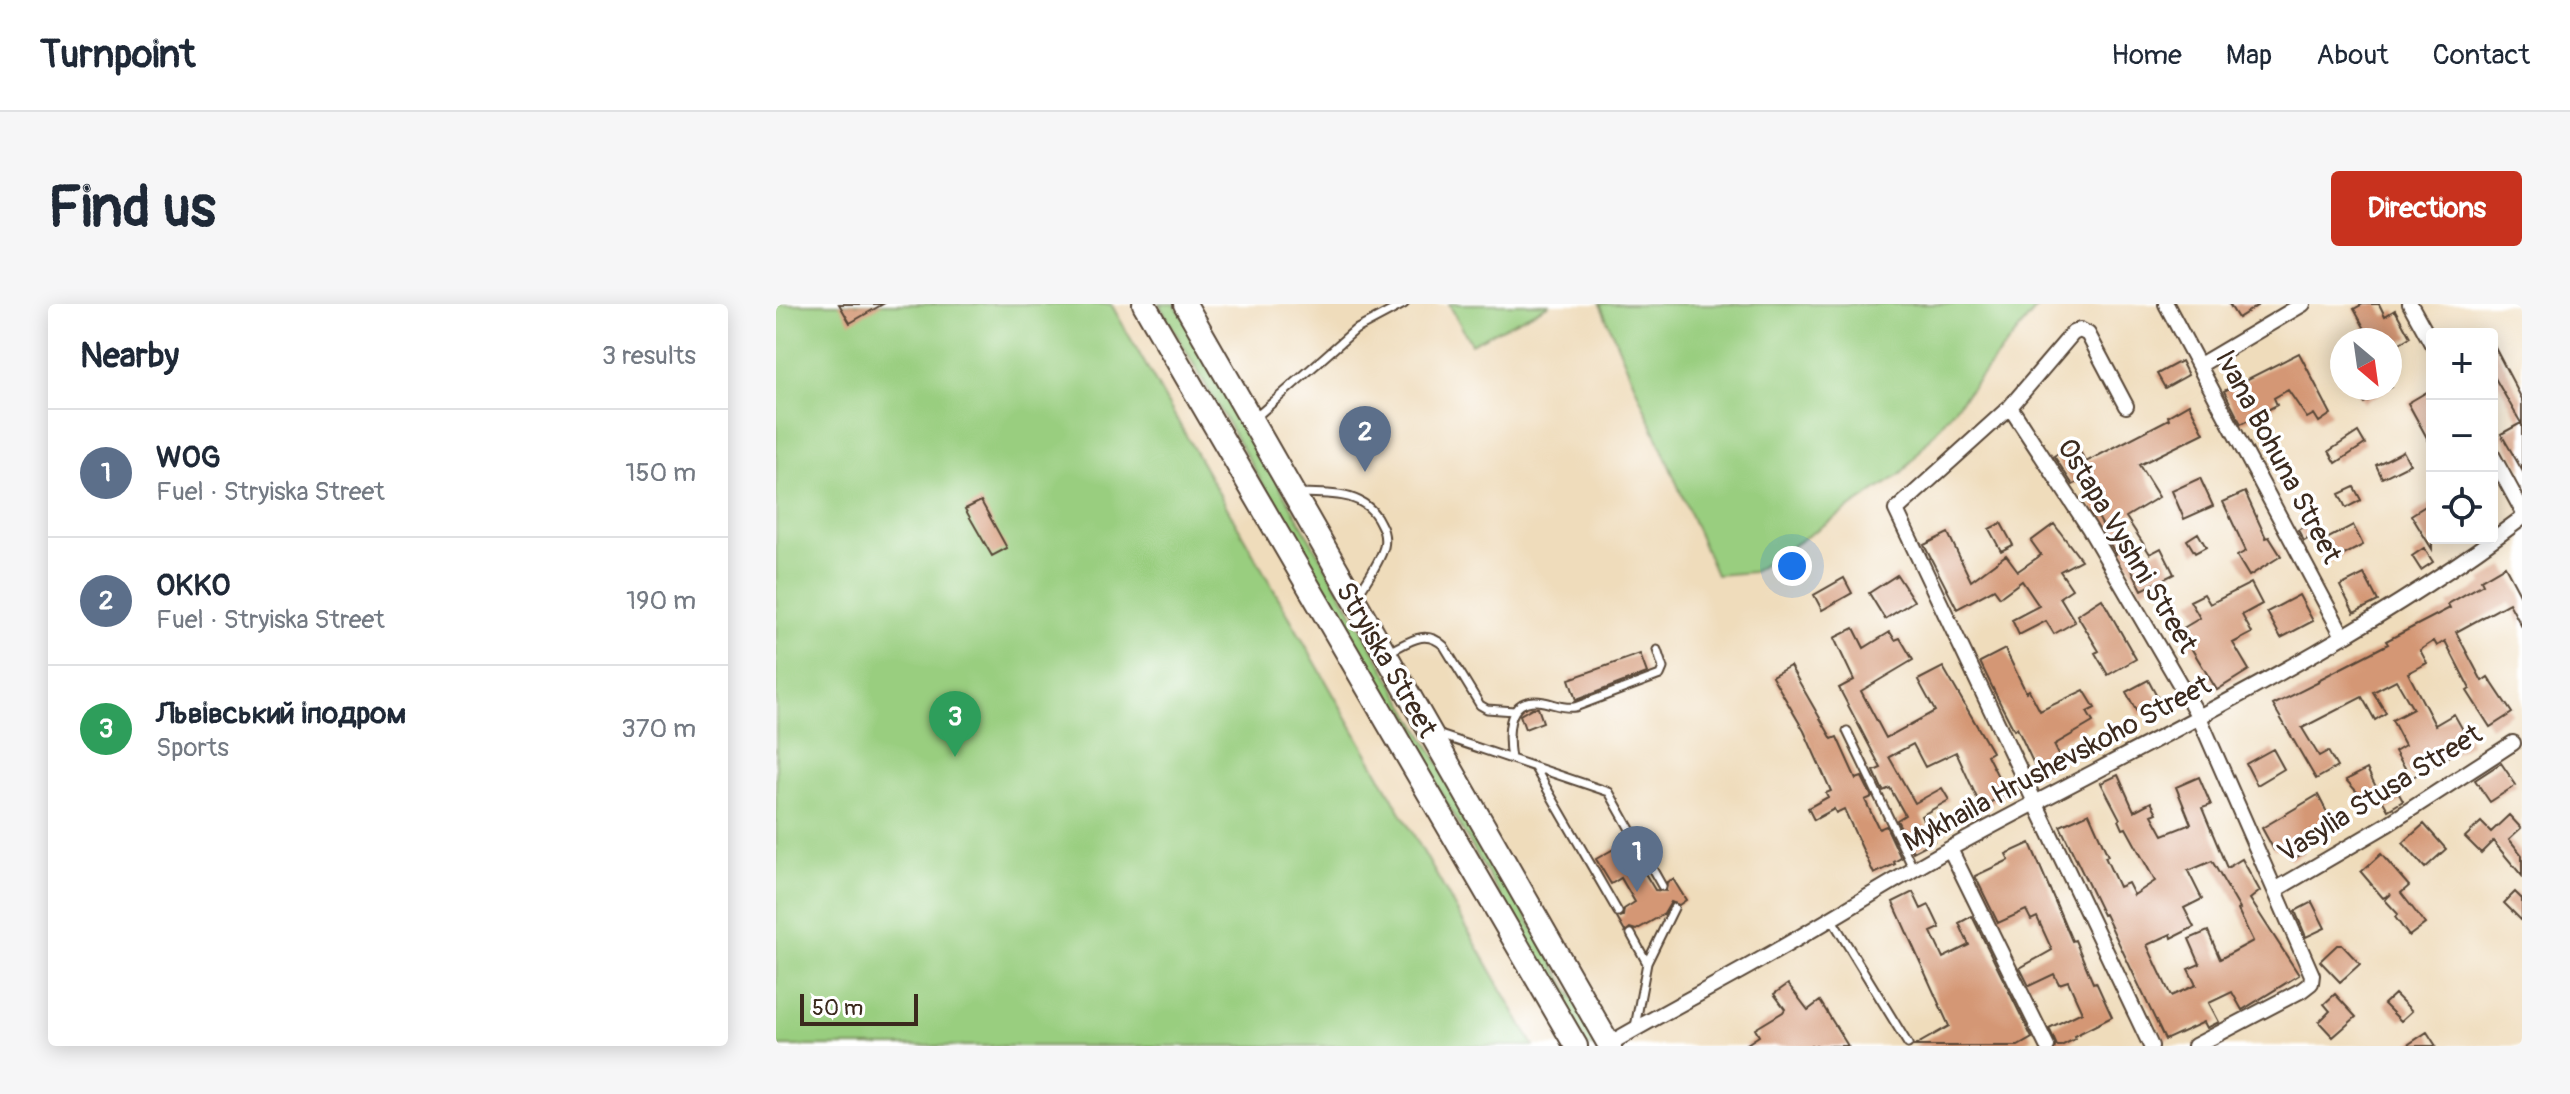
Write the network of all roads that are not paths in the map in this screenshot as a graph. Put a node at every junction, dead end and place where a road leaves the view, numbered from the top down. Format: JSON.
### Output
{"nodes":[{"id":1,"x":1144,"y":304,"type":"edge"},
{"id":2,"x":1185,"y":304,"type":"edge"},
{"id":3,"x":1404,"y":304,"type":"edge"},
{"id":4,"x":2166,"y":304,"type":"edge"},
{"id":5,"x":2303,"y":304,"type":"edge"},
{"id":6,"x":2410,"y":304,"type":"edge"},
{"id":7,"x":2426,"y":333,"type":"edge"},
{"id":8,"x":2200,"y":365,"type":"junction"},
{"id":9,"x":2126,"y":406,"type":"dead end"},
{"id":10,"x":2010,"y":407,"type":"junction"},
{"id":11,"x":1253,"y":419,"type":"junction"},
{"id":12,"x":2498,"y":466,"type":"edge"},
{"id":13,"x":1295,"y":493,"type":"junction"},
{"id":14,"x":2522,"y":510,"type":"edge"},
{"id":15,"x":2522,"y":518,"type":"edge"},
{"id":16,"x":1356,"y":598,"type":"junction"},
{"id":17,"x":2343,"y":636,"type":"junction"},
{"id":18,"x":1657,"y":650,"type":"dead end"},
{"id":19,"x":1387,"y":653,"type":"junction"},
{"id":20,"x":1514,"y":711,"type":"junction"},
{"id":21,"x":2199,"y":717,"type":"junction"},
{"id":22,"x":1847,"y":731,"type":"dead end"},
{"id":23,"x":1433,"y":732,"type":"junction"},
{"id":24,"x":2513,"y":743,"type":"dead end"},
{"id":25,"x":1511,"y":759,"type":"junction"},
{"id":26,"x":1535,"y":767,"type":"junction"},
{"id":27,"x":2036,"y":804,"type":"junction"},
{"id":28,"x":1950,"y":849,"type":"junction"},
{"id":29,"x":1914,"y":870,"type":"junction"},
{"id":30,"x":1662,"y":886,"type":"dead end"},
{"id":31,"x":2275,"y":890,"type":"junction"},
{"id":32,"x":1674,"y":908,"type":"dead end"},
{"id":33,"x":1618,"y":912,"type":"dead end"},
{"id":34,"x":1831,"y":918,"type":"junction"},
{"id":35,"x":1631,"y":934,"type":"dead end"},
{"id":36,"x":1647,"y":963,"type":"junction"},
{"id":37,"x":1635,"y":1029,"type":"junction"},
{"id":38,"x":1908,"y":1044,"type":"edge"},
{"id":39,"x":1610,"y":1045,"type":"edge"},
{"id":40,"x":1576,"y":1046,"type":"edge"},
{"id":41,"x":2047,"y":1046,"type":"edge"},
{"id":42,"x":2151,"y":1046,"type":"edge"},
{"id":43,"x":2195,"y":1046,"type":"edge"}],
"edges":[{"from":1,"to":40,"type":"main road","name":"Stryiska Street"},
{"from":2,"to":11,"type":"main road","name":"Stryiska Street"},
{"from":3,"to":11,"type":"lane"},
{"from":4,"to":8,"type":"street","name":"Ivana Bohuna Street"},
{"from":5,"to":8,"type":"street"},
{"from":6,"to":7,"type":"street"},
{"from":8,"to":17,"type":"street","name":"Ivana Bohuna Street"},
{"from":9,"to":10,"type":"street"},
{"from":10,"to":21,"type":"street","name":"Ostapa Vyshni Street"},
{"from":10,"to":27,"type":"street"},
{"from":11,"to":13,"type":"main road","name":"Stryiska Street"},
{"from":12,"to":14,"type":"street"},
{"from":13,"to":16,"type":"main road","name":"Stryiska Street"},
{"from":13,"to":16,"type":"lane"},
{"from":15,"to":17,"type":"street","name":"Mykhaila Hrushevskoho Street"},
{"from":16,"to":19,"type":"main road","name":"Stryiska Street"},
{"from":17,"to":21,"type":"street","name":"Mykhaila Hrushevskoho Street"},
{"from":18,"to":20,"type":"lane"},
{"from":19,"to":20,"type":"lane"},
{"from":19,"to":23,"type":"main road","name":"Stryiska Street"},
{"from":20,"to":25,"type":"lane"},
{"from":21,"to":27,"type":"street","name":"Mykhaila Hrushevskoho Street"},
{"from":21,"to":31,"type":"street","name":"Ostapa Vyshni Street"},
{"from":22,"to":29,"type":"lane"},
{"from":23,"to":25,"type":"lane"},
{"from":23,"to":39,"type":"main road","name":"Stryiska Street"},
{"from":24,"to":31,"type":"street","name":"Vasylia Stusa Street"},
{"from":25,"to":26,"type":"lane"},
{"from":26,"to":30,"type":"lane"},
{"from":26,"to":33,"type":"lane"},
{"from":27,"to":28,"type":"street","name":"Mykhaila Hrushevskoho Street"},
{"from":27,"to":42,"type":"street"},
{"from":28,"to":29,"type":"street","name":"Mykhaila Hrushevskoho Street"},
{"from":28,"to":41,"type":"street"},
{"from":29,"to":34,"type":"street","name":"Mykhaila Hrushevskoho Street"},
{"from":31,"to":43,"type":"street","name":"Ostapa Vyshni Street"},
{"from":32,"to":36,"type":"lane"},
{"from":34,"to":37,"type":"street","name":"Mykhaila Hrushevskoho Street"},
{"from":34,"to":38,"type":"lane"},
{"from":35,"to":36,"type":"lane"},
{"from":36,"to":37,"type":"lane"},
{"from":37,"to":39,"type":"street","name":"Mykhaila Hrushevskoho Street"}]}
